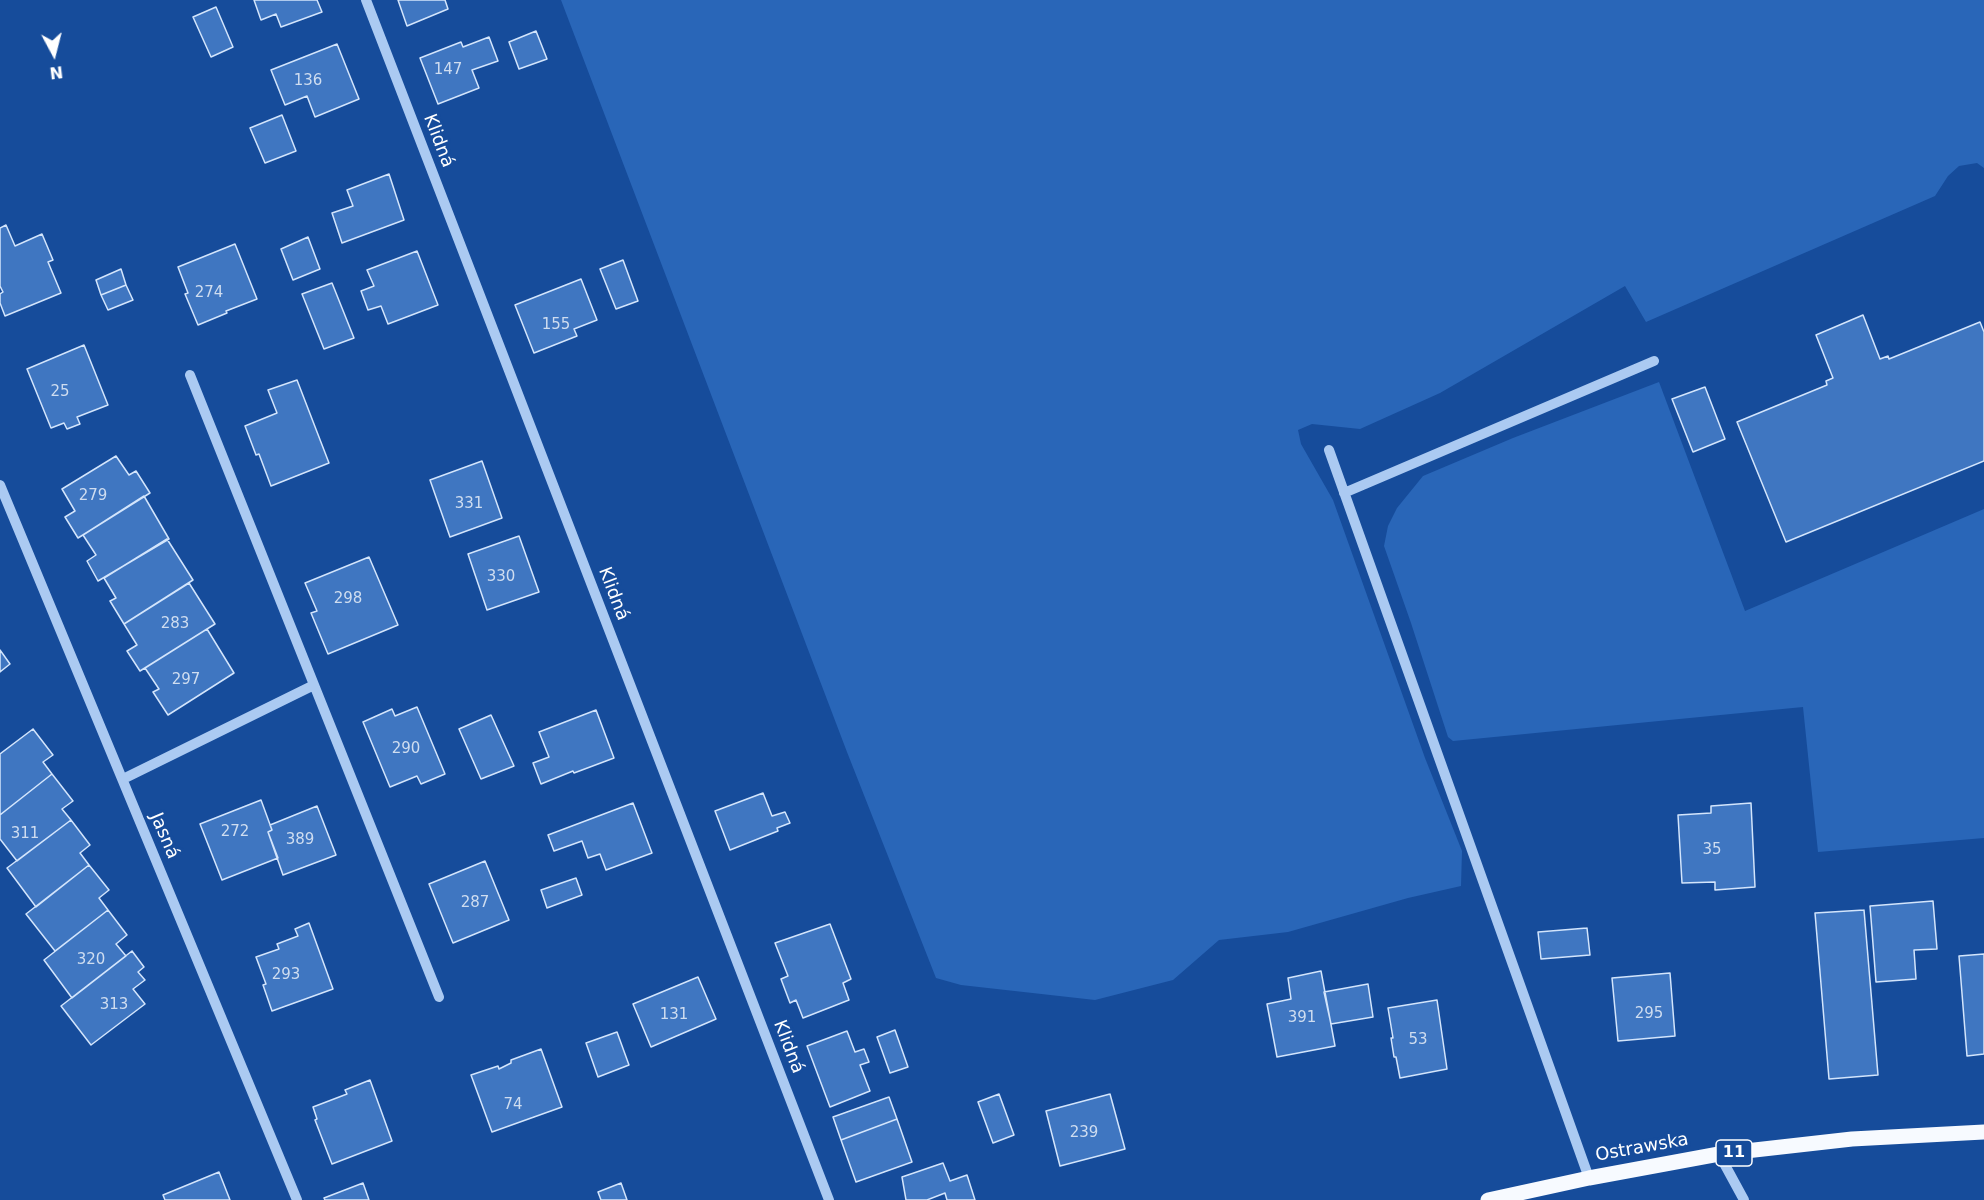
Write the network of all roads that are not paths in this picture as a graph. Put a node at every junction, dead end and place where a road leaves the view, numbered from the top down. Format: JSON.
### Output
{"nodes":[{"id":1,"x":366,"y":0,"type":"edge"},
{"id":2,"x":1654,"y":361,"type":"dead end"},
{"id":3,"x":190,"y":375,"type":"dead end"},
{"id":4,"x":1329,"y":450,"type":"dead end"},
{"id":5,"x":0,"y":485,"type":"edge"},
{"id":6,"x":1344,"y":493,"type":"junction"},
{"id":7,"x":314,"y":685,"type":"junction"},
{"id":8,"x":123,"y":779,"type":"junction"},
{"id":9,"x":439,"y":997,"type":"dead end"},
{"id":10,"x":1984,"y":1132,"type":"edge"},
{"id":11,"x":1719,"y":1154,"type":"junction"},
{"id":12,"x":1589,"y":1178,"type":"junction"},
{"id":13,"x":297,"y":1200,"type":"edge"},
{"id":14,"x":829,"y":1200,"type":"edge"},
{"id":15,"x":1488,"y":1200,"type":"edge"},
{"id":16,"x":1744,"y":1200,"type":"edge"}],
"edges":[{"from":1,"to":14,"type":"street","name":"Klidná"},
{"from":2,"to":6,"type":"street"},
{"from":3,"to":7,"type":"street"},
{"from":4,"to":6,"type":"street"},
{"from":5,"to":8,"type":"street","name":"Jasná"},
{"from":6,"to":12,"type":"street"},
{"from":7,"to":8,"type":"street"},
{"from":7,"to":9,"type":"street"},
{"from":8,"to":13,"type":"street","name":"Jasná"},
{"from":10,"to":11,"type":"main road","name":"Ostrawska","number":"11"},
{"from":11,"to":12,"type":"main road","name":"Ostrawska","number":"11"},
{"from":11,"to":16,"type":"street"},
{"from":12,"to":15,"type":"main road","name":"Ostrawska","number":"11"}]}
